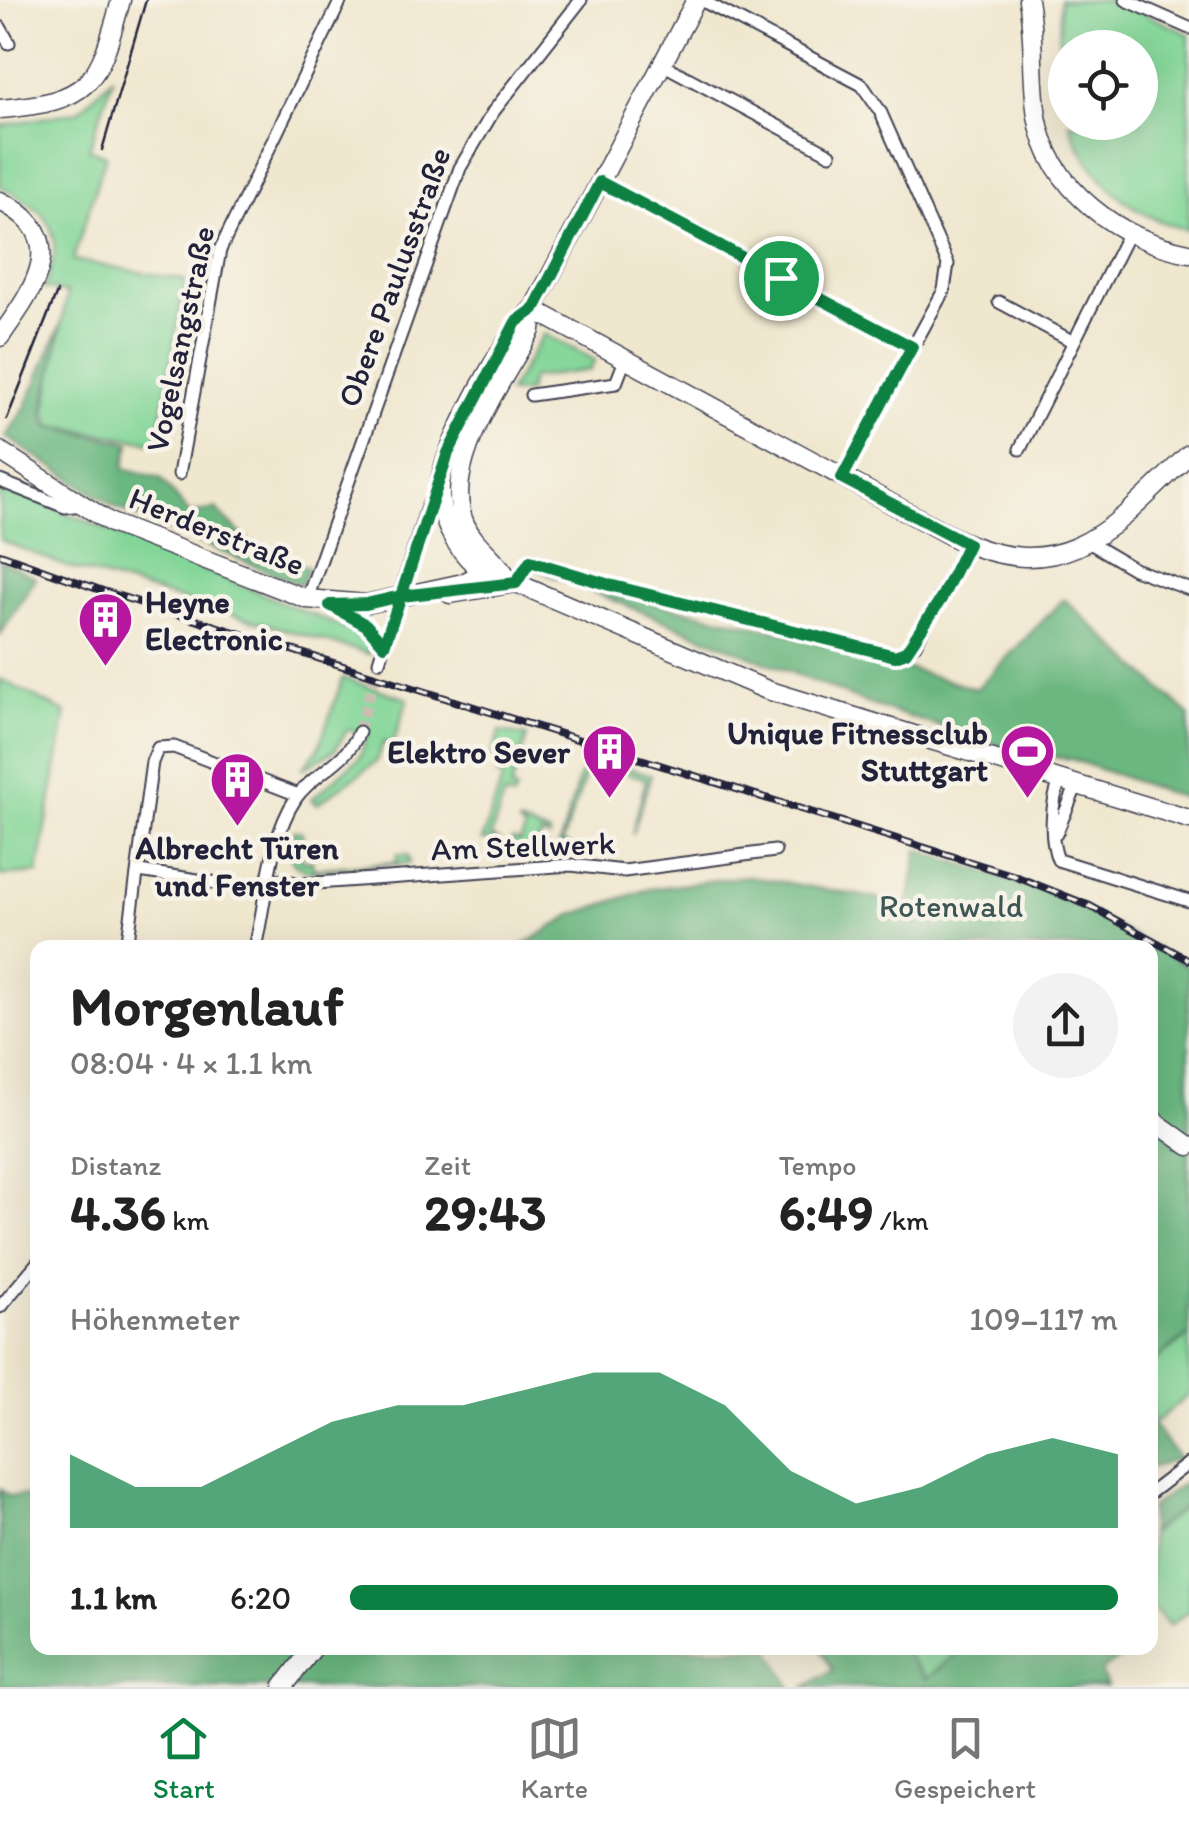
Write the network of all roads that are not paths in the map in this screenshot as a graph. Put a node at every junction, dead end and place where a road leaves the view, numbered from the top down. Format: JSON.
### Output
{"nodes":[{"id":1,"x":122,"y":0,"type":"edge"},
{"id":2,"x":341,"y":0,"type":"edge"},
{"id":3,"x":581,"y":0,"type":"edge"},
{"id":4,"x":699,"y":0,"type":"edge"},
{"id":5,"x":1028,"y":0,"type":"edge"},
{"id":6,"x":1126,"y":0,"type":"edge"},
{"id":7,"x":0,"y":27,"type":"edge"},
{"id":8,"x":1189,"y":28,"type":"edge"},
{"id":9,"x":9,"y":43,"type":"dead end"},
{"id":10,"x":662,"y":64,"type":"junction"},
{"id":11,"x":0,"y":110,"type":"edge"},
{"id":12,"x":830,"y":154,"type":"dead end"},
{"id":13,"x":600,"y":182,"type":"junction"},
{"id":14,"x":0,"y":201,"type":"edge"},
{"id":15,"x":1128,"y":234,"type":"junction"},
{"id":16,"x":1189,"y":253,"type":"edge"},
{"id":17,"x":999,"y":302,"type":"dead end"},
{"id":18,"x":534,"y":309,"type":"junction"},
{"id":19,"x":0,"y":336,"type":"edge"},
{"id":20,"x":1072,"y":341,"type":"junction"},
{"id":21,"x":912,"y":347,"type":"junction"},
{"id":22,"x":625,"y":360,"type":"junction"},
{"id":23,"x":531,"y":395,"type":"dead end"},
{"id":24,"x":476,"y":416,"type":"junction"},
{"id":25,"x":1020,"y":448,"type":"dead end"},
{"id":26,"x":0,"y":451,"type":"edge"},
{"id":27,"x":1189,"y":454,"type":"edge"},
{"id":28,"x":179,"y":474,"type":"dead end"},
{"id":29,"x":842,"y":478,"type":"junction"},
{"id":30,"x":0,"y":481,"type":"edge"},
{"id":31,"x":440,"y":485,"type":"junction"},
{"id":32,"x":82,"y":505,"type":"junction"},
{"id":33,"x":476,"y":544,"type":"junction"},
{"id":34,"x":968,"y":544,"type":"junction"},
{"id":35,"x":1090,"y":544,"type":"junction"},
{"id":36,"x":478,"y":570,"type":"junction"},
{"id":37,"x":512,"y":581,"type":"junction"},
{"id":38,"x":1189,"y":588,"type":"edge"},
{"id":39,"x":430,"y":591,"type":"junction"},
{"id":40,"x":401,"y":596,"type":"junction"},
{"id":41,"x":306,"y":599,"type":"junction"},
{"id":42,"x":330,"y":605,"type":"junction"},
{"id":43,"x":384,"y":645,"type":"junction"},
{"id":44,"x":379,"y":661,"type":"tunnel mouth"},
{"id":45,"x":359,"y":732,"type":"tunnel mouth"},
{"id":46,"x":1068,"y":784,"type":"junction"},
{"id":47,"x":298,"y":795,"type":"junction"},
{"id":48,"x":1189,"y":819,"type":"edge"},
{"id":49,"x":775,"y":851,"type":"dead end"},
{"id":50,"x":139,"y":871,"type":"junction"},
{"id":51,"x":270,"y":884,"type":"junction"},
{"id":52,"x":1189,"y":901,"type":"edge"},
{"id":53,"x":128,"y":940,"type":"edge"},
{"id":54,"x":257,"y":940,"type":"edge"},
{"id":55,"x":1158,"y":1124,"type":"edge"},
{"id":56,"x":1189,"y":1146,"type":"edge"},
{"id":57,"x":30,"y":1271,"type":"edge"},
{"id":58,"x":0,"y":1307,"type":"edge"},
{"id":59,"x":1189,"y":1462,"type":"edge"},
{"id":60,"x":1158,"y":1487,"type":"edge"},
{"id":61,"x":308,"y":1655,"type":"edge"},
{"id":62,"x":283,"y":1687,"type":"edge"}],
"edges":[{"from":1,"to":11,"type":"main road"},
{"from":2,"to":28,"type":"street","name":"Vogelsangstraße"},
{"from":3,"to":41,"type":"street","name":"Obere Paulusstraße"},
{"from":4,"to":10,"type":"main road"},
{"from":4,"to":21,"type":"street"},
{"from":5,"to":15,"type":"main road"},
{"from":6,"to":8,"type":"street"},
{"from":7,"to":9,"type":"street"},
{"from":10,"to":12,"type":"street"},
{"from":10,"to":13,"type":"main road"},
{"from":13,"to":18,"type":"main road"},
{"from":13,"to":21,"type":"street"},
{"from":14,"to":19,"type":"main road"},
{"from":15,"to":16,"type":"main road"},
{"from":15,"to":20,"type":"street"},
{"from":17,"to":20,"type":"street"},
{"from":18,"to":22,"type":"main road"},
{"from":18,"to":24,"type":"main road"},
{"from":20,"to":25,"type":"street"},
{"from":21,"to":29,"type":"street"},
{"from":22,"to":23,"type":"street"},
{"from":22,"to":29,"type":"main road"},
{"from":24,"to":31,"type":"main road"},
{"from":24,"to":33,"type":"main road"},
{"from":26,"to":32,"type":"main road","name":"Herderstraße"},
{"from":27,"to":35,"type":"main road"},
{"from":29,"to":34,"type":"main road"},
{"from":30,"to":32,"type":"street"},
{"from":31,"to":36,"type":"main road"},
{"from":31,"to":40,"type":"street"},
{"from":32,"to":41,"type":"main road","name":"Herderstraße"},
{"from":33,"to":36,"type":"main road"},
{"from":33,"to":37,"type":"main road"},
{"from":34,"to":35,"type":"main road"},
{"from":34,"to":37,"type":"street"},
{"from":35,"to":38,"type":"street"},
{"from":36,"to":37,"type":"main road"},
{"from":36,"to":39,"type":"main road","name":"Herderstraße"},
{"from":37,"to":39,"type":"main road"},
{"from":37,"to":46,"type":"main road"},
{"from":39,"to":40,"type":"main road","name":"Herderstraße"},
{"from":40,"to":42,"type":"main road","name":"Herderstraße"},
{"from":40,"to":43,"type":"street"},
{"from":41,"to":42,"type":"main road","name":"Herderstraße"},
{"from":42,"to":43,"type":"street"},
{"from":43,"to":44,"type":"street"},
{"from":45,"to":47,"type":"street"},
{"from":46,"to":48,"type":"main road"},
{"from":46,"to":52,"type":"street"},
{"from":47,"to":50,"type":"street"},
{"from":47,"to":51,"type":"street"},
{"from":49,"to":51,"type":"street","name":"Am Stellwerk"},
{"from":50,"to":51,"type":"street","name":"Am Stellwerk"},
{"from":50,"to":53,"type":"street"},
{"from":51,"to":54,"type":"street"},
{"from":55,"to":56,"type":"main road"},
{"from":57,"to":58,"type":"street"},
{"from":59,"to":60,"type":"street"},
{"from":61,"to":62,"type":"main road"}]}
